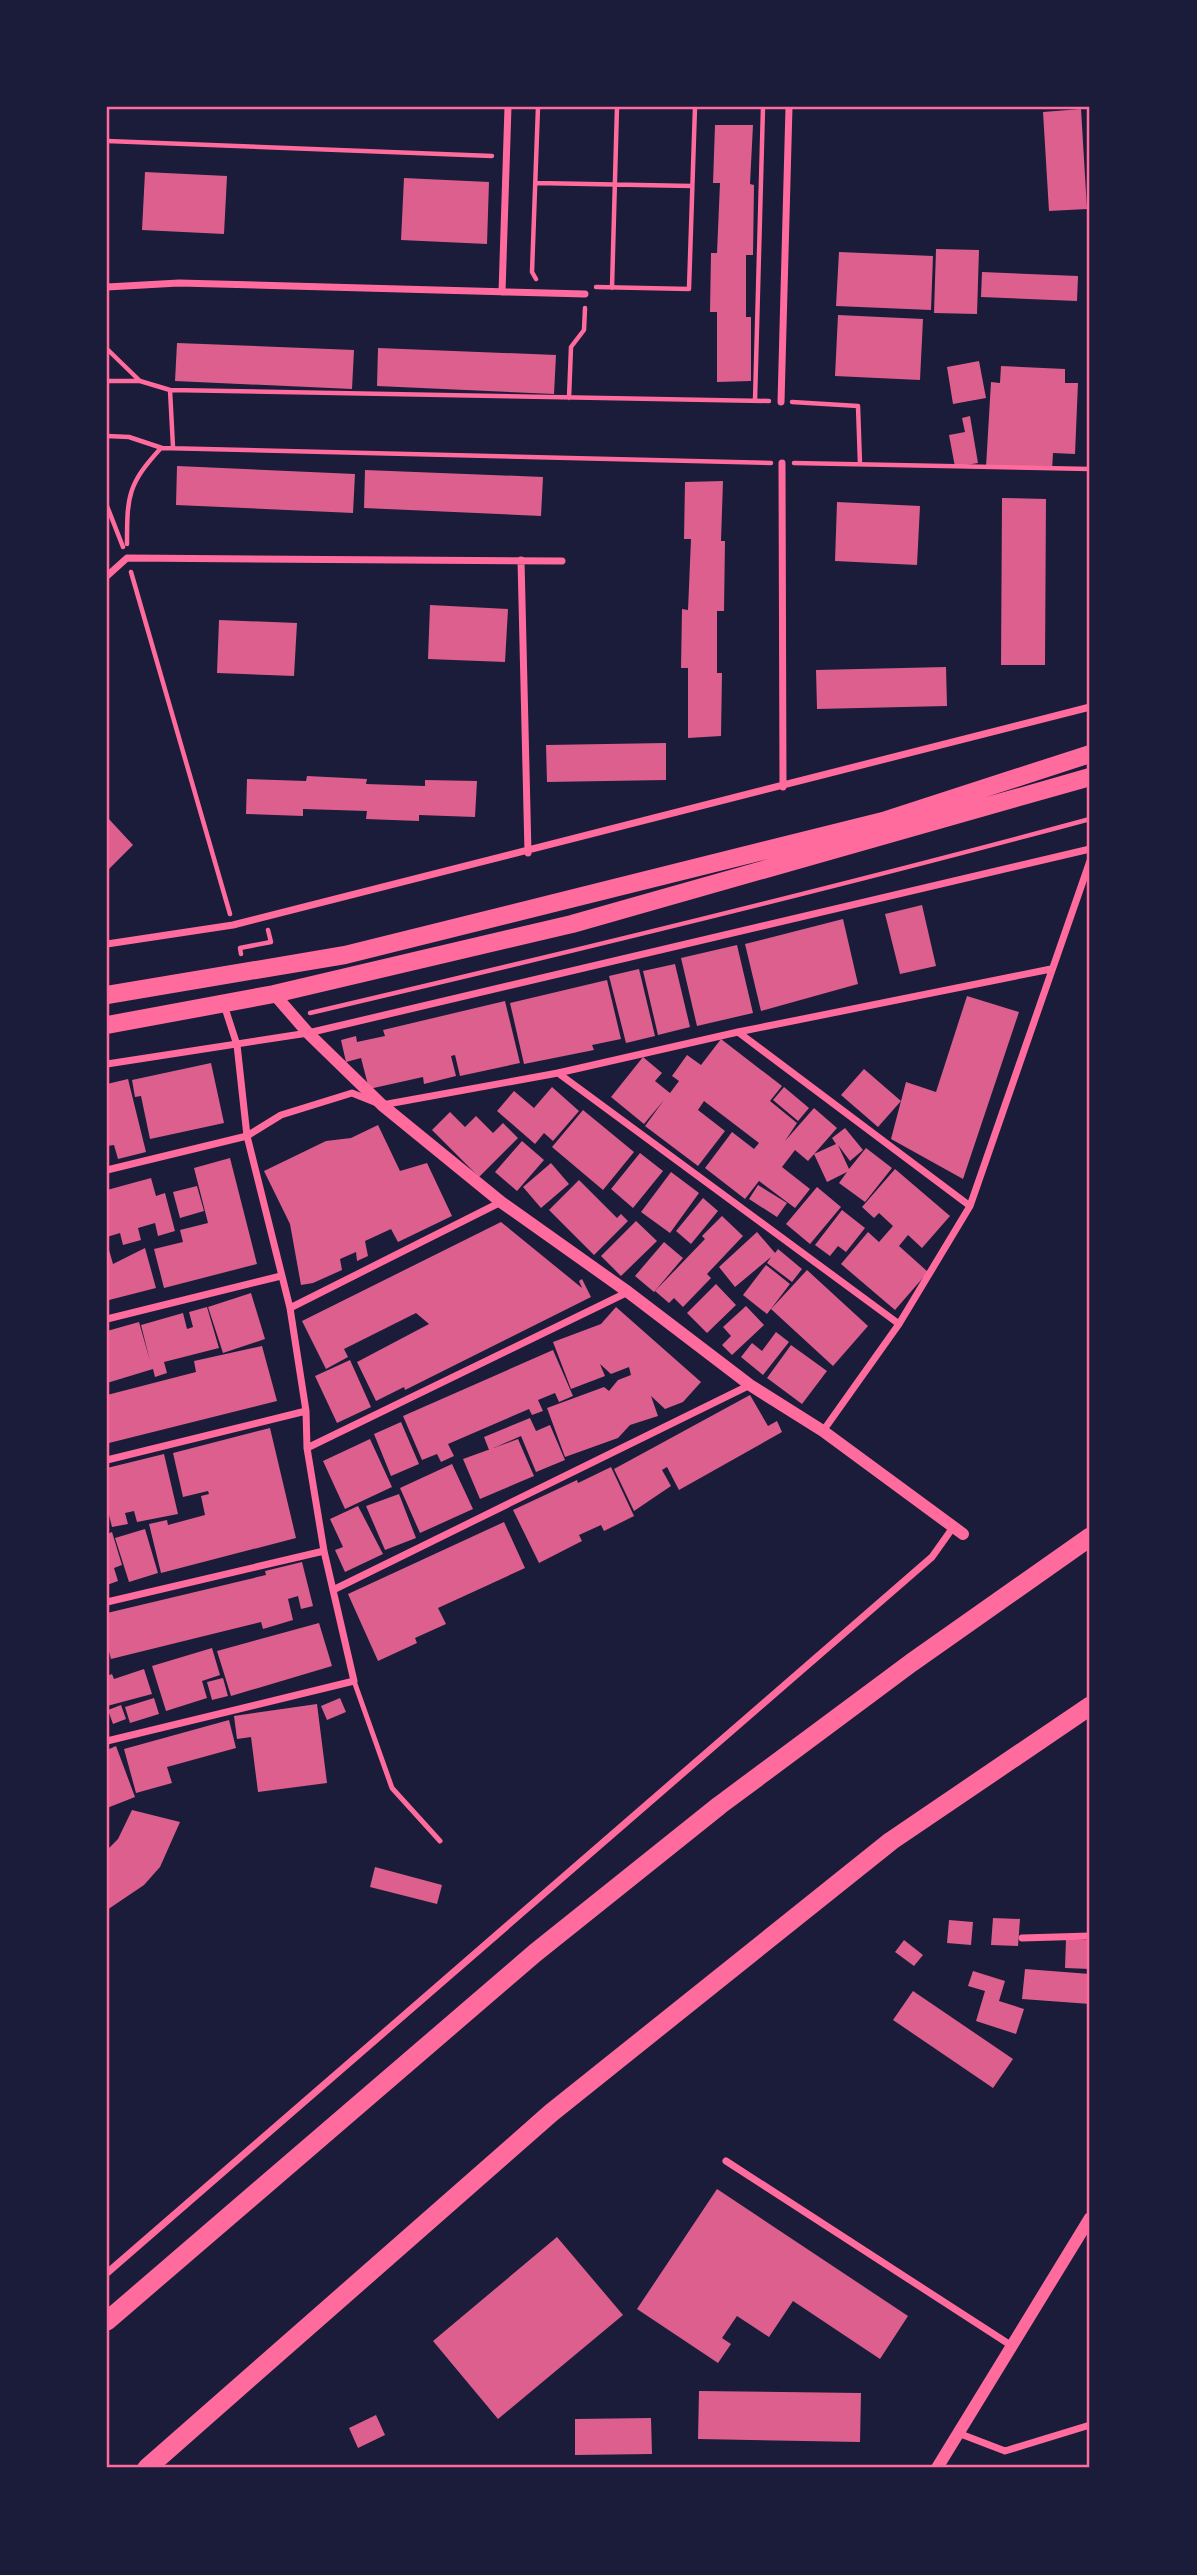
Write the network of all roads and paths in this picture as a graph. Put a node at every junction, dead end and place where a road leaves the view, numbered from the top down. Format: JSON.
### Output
{"nodes":[{"id":1,"x":508,"y":107,"type":"edge"},
{"id":2,"x":538,"y":107,"type":"edge"},
{"id":3,"x":617,"y":107,"type":"edge"},
{"id":4,"x":695,"y":107,"type":"edge"},
{"id":5,"x":763,"y":107,"type":"edge"},
{"id":6,"x":789,"y":107,"type":"edge"},
{"id":7,"x":107,"y":141,"type":"edge"},
{"id":8,"x":507,"y":156,"type":"junction"},
{"id":9,"x":536,"y":183,"type":"junction"},
{"id":10,"x":615,"y":185,"type":"junction"},
{"id":11,"x":692,"y":186,"type":"junction"},
{"id":12,"x":547,"y":284,"type":"dead end"},
{"id":13,"x":107,"y":287,"type":"edge"},
{"id":14,"x":612,"y":288,"type":"junction"},
{"id":15,"x":502,"y":292,"type":"junction"},
{"id":16,"x":585,"y":294,"type":"junction"},
{"id":17,"x":107,"y":349,"type":"edge"},
{"id":18,"x":107,"y":381,"type":"edge"},
{"id":19,"x":141,"y":381,"type":"junction"},
{"id":20,"x":170,"y":390,"type":"junction"},
{"id":21,"x":569,"y":398,"type":"junction"},
{"id":22,"x":755,"y":401,"type":"junction"},
{"id":23,"x":781,"y":402,"type":"junction"},
{"id":24,"x":107,"y":436,"type":"edge"},
{"id":25,"x":173,"y":447,"type":"junction"},
{"id":26,"x":162,"y":448,"type":"junction"},
{"id":27,"x":782,"y":463,"type":"junction"},
{"id":28,"x":860,"y":464,"type":"junction"},
{"id":29,"x":1090,"y":469,"type":"edge"},
{"id":30,"x":107,"y":506,"type":"edge"},
{"id":31,"x":127,"y":558,"type":"junction"},
{"id":32,"x":521,"y":560,"type":"junction"},
{"id":33,"x":562,"y":561,"type":"dead end"},
{"id":34,"x":107,"y":576,"type":"edge"},
{"id":35,"x":1090,"y":707,"type":"edge"},
{"id":36,"x":1090,"y":754,"type":"edge"},
{"id":37,"x":1090,"y":777,"type":"edge"},
{"id":38,"x":783,"y":787,"type":"junction"},
{"id":39,"x":1090,"y":819,"type":"edge"},
{"id":40,"x":1090,"y":849,"type":"edge"},
{"id":41,"x":528,"y":853,"type":"junction"},
{"id":42,"x":1090,"y":862,"type":"edge"},
{"id":43,"x":233,"y":925,"type":"junction"},
{"id":44,"x":271,"y":942,"type":"dead end"},
{"id":45,"x":107,"y":944,"type":"edge"},
{"id":46,"x":240,"y":948,"type":"dead end"},
{"id":47,"x":1051,"y":969,"type":"junction"},
{"id":48,"x":274,"y":994,"type":"junction"},
{"id":49,"x":107,"y":995,"type":"edge"},
{"id":50,"x":223,"y":1004,"type":"junction"},
{"id":51,"x":294,"y":1017,"type":"junction"},
{"id":52,"x":107,"y":1025,"type":"edge"},
{"id":53,"x":738,"y":1032,"type":"junction"},
{"id":54,"x":308,"y":1033,"type":"junction"},
{"id":55,"x":237,"y":1045,"type":"junction"},
{"id":56,"x":107,"y":1064,"type":"edge"},
{"id":57,"x":558,"y":1073,"type":"junction"},
{"id":58,"x":382,"y":1105,"type":"junction"},
{"id":59,"x":247,"y":1136,"type":"junction"},
{"id":60,"x":107,"y":1170,"type":"edge"},
{"id":61,"x":501,"y":1202,"type":"junction"},
{"id":62,"x":970,"y":1206,"type":"junction"},
{"id":63,"x":281,"y":1276,"type":"junction"},
{"id":64,"x":628,"y":1292,"type":"junction"},
{"id":65,"x":290,"y":1308,"type":"junction"},
{"id":66,"x":107,"y":1319,"type":"edge"},
{"id":67,"x":899,"y":1324,"type":"junction"},
{"id":68,"x":750,"y":1385,"type":"junction"},
{"id":69,"x":306,"y":1411,"type":"junction"},
{"id":70,"x":823,"y":1431,"type":"junction"},
{"id":71,"x":307,"y":1448,"type":"junction"},
{"id":72,"x":107,"y":1460,"type":"edge"},
{"id":73,"x":959,"y":1530,"type":"joint"},
{"id":74,"x":1090,"y":1537,"type":"edge"},
{"id":75,"x":324,"y":1551,"type":"junction"},
{"id":76,"x":333,"y":1590,"type":"junction"},
{"id":77,"x":107,"y":1602,"type":"edge"},
{"id":78,"x":354,"y":1681,"type":"junction"},
{"id":79,"x":1090,"y":1706,"type":"edge"},
{"id":80,"x":107,"y":1741,"type":"edge"},
{"id":81,"x":440,"y":1840,"type":"dead end"},
{"id":82,"x":1090,"y":1936,"type":"edge"},
{"id":83,"x":1022,"y":1938,"type":"dead end"},
{"id":84,"x":726,"y":2161,"type":"dead end"},
{"id":85,"x":1090,"y":2218,"type":"edge"},
{"id":86,"x":107,"y":2273,"type":"edge"},
{"id":87,"x":107,"y":2321,"type":"edge"},
{"id":88,"x":1013,"y":2346,"type":"junction"},
{"id":89,"x":1090,"y":2425,"type":"edge"},
{"id":90,"x":958,"y":2432,"type":"junction"},
{"id":91,"x":147,"y":2468,"type":"edge"},
{"id":92,"x":937,"y":2468,"type":"edge"}],
"edges":[{"from":1,"to":8,"type":"street"},
{"from":2,"to":9,"type":"path"},
{"from":3,"to":10,"type":"path"},
{"from":4,"to":11,"type":"path"},
{"from":5,"to":22,"type":"path"},
{"from":6,"to":23,"type":"street"},
{"from":7,"to":8,"type":"path"},
{"from":8,"to":15,"type":"street"},
{"from":9,"to":10,"type":"path"},
{"from":9,"to":12,"type":"path"},
{"from":10,"to":11,"type":"path"},
{"from":10,"to":14,"type":"path"},
{"from":11,"to":14,"type":"path"},
{"from":13,"to":15,"type":"street"},
{"from":14,"to":16,"type":"path"},
{"from":15,"to":16,"type":"street"},
{"from":16,"to":21,"type":"path"},
{"from":17,"to":19,"type":"path"},
{"from":18,"to":19,"type":"path"},
{"from":19,"to":20,"type":"path"},
{"from":20,"to":21,"type":"path"},
{"from":20,"to":25,"type":"path"},
{"from":21,"to":22,"type":"path"},
{"from":22,"to":23,"type":"path"},
{"from":23,"to":28,"type":"path"},
{"from":24,"to":26,"type":"path"},
{"from":25,"to":26,"type":"path"},
{"from":25,"to":27,"type":"path"},
{"from":26,"to":31,"type":"path"},
{"from":27,"to":28,"type":"path"},
{"from":27,"to":38,"type":"street"},
{"from":28,"to":29,"type":"path"},
{"from":30,"to":31,"type":"path"},
{"from":31,"to":32,"type":"street"},
{"from":31,"to":34,"type":"street"},
{"from":31,"to":43,"type":"path"},
{"from":32,"to":33,"type":"street"},
{"from":32,"to":41,"type":"street"},
{"from":35,"to":38,"type":"street"},
{"from":36,"to":49,"type":"highway"},
{"from":37,"to":48,"type":"highway"},
{"from":38,"to":41,"type":"street"},
{"from":39,"to":51,"type":"path"},
{"from":40,"to":54,"type":"street"},
{"from":41,"to":43,"type":"street"},
{"from":42,"to":47,"type":"street"},
{"from":43,"to":45,"type":"street"},
{"from":44,"to":46,"type":"path"},
{"from":47,"to":53,"type":"street"},
{"from":47,"to":62,"type":"street"},
{"from":48,"to":50,"type":"highway"},
{"from":48,"to":51,"type":"street"},
{"from":50,"to":52,"type":"highway"},
{"from":50,"to":55,"type":"street"},
{"from":51,"to":54,"type":"street"},
{"from":53,"to":57,"type":"street"},
{"from":53,"to":62,"type":"street"},
{"from":54,"to":55,"type":"street"},
{"from":54,"to":58,"type":"street"},
{"from":55,"to":56,"type":"street"},
{"from":55,"to":59,"type":"street"},
{"from":57,"to":58,"type":"street"},
{"from":57,"to":67,"type":"street"},
{"from":58,"to":59,"type":"street"},
{"from":58,"to":61,"type":"street"},
{"from":59,"to":60,"type":"street"},
{"from":59,"to":63,"type":"street"},
{"from":61,"to":64,"type":"street"},
{"from":61,"to":65,"type":"street"},
{"from":62,"to":67,"type":"street"},
{"from":63,"to":65,"type":"street"},
{"from":63,"to":66,"type":"street"},
{"from":64,"to":68,"type":"street"},
{"from":64,"to":71,"type":"street"},
{"from":65,"to":69,"type":"street"},
{"from":67,"to":70,"type":"street"},
{"from":68,"to":70,"type":"street"},
{"from":68,"to":76,"type":"street"},
{"from":69,"to":71,"type":"street"},
{"from":69,"to":72,"type":"street"},
{"from":70,"to":73,"type":"street"},
{"from":71,"to":75,"type":"street"},
{"from":73,"to":86,"type":"street"},
{"from":74,"to":87,"type":"highway"},
{"from":75,"to":76,"type":"street"},
{"from":75,"to":77,"type":"street"},
{"from":76,"to":78,"type":"street"},
{"from":78,"to":80,"type":"street"},
{"from":78,"to":81,"type":"lane"},
{"from":79,"to":91,"type":"highway"},
{"from":82,"to":83,"type":"street"},
{"from":84,"to":88,"type":"street"},
{"from":85,"to":88,"type":"street"},
{"from":88,"to":90,"type":"street"},
{"from":89,"to":90,"type":"street"},
{"from":90,"to":92,"type":"street"}]}
